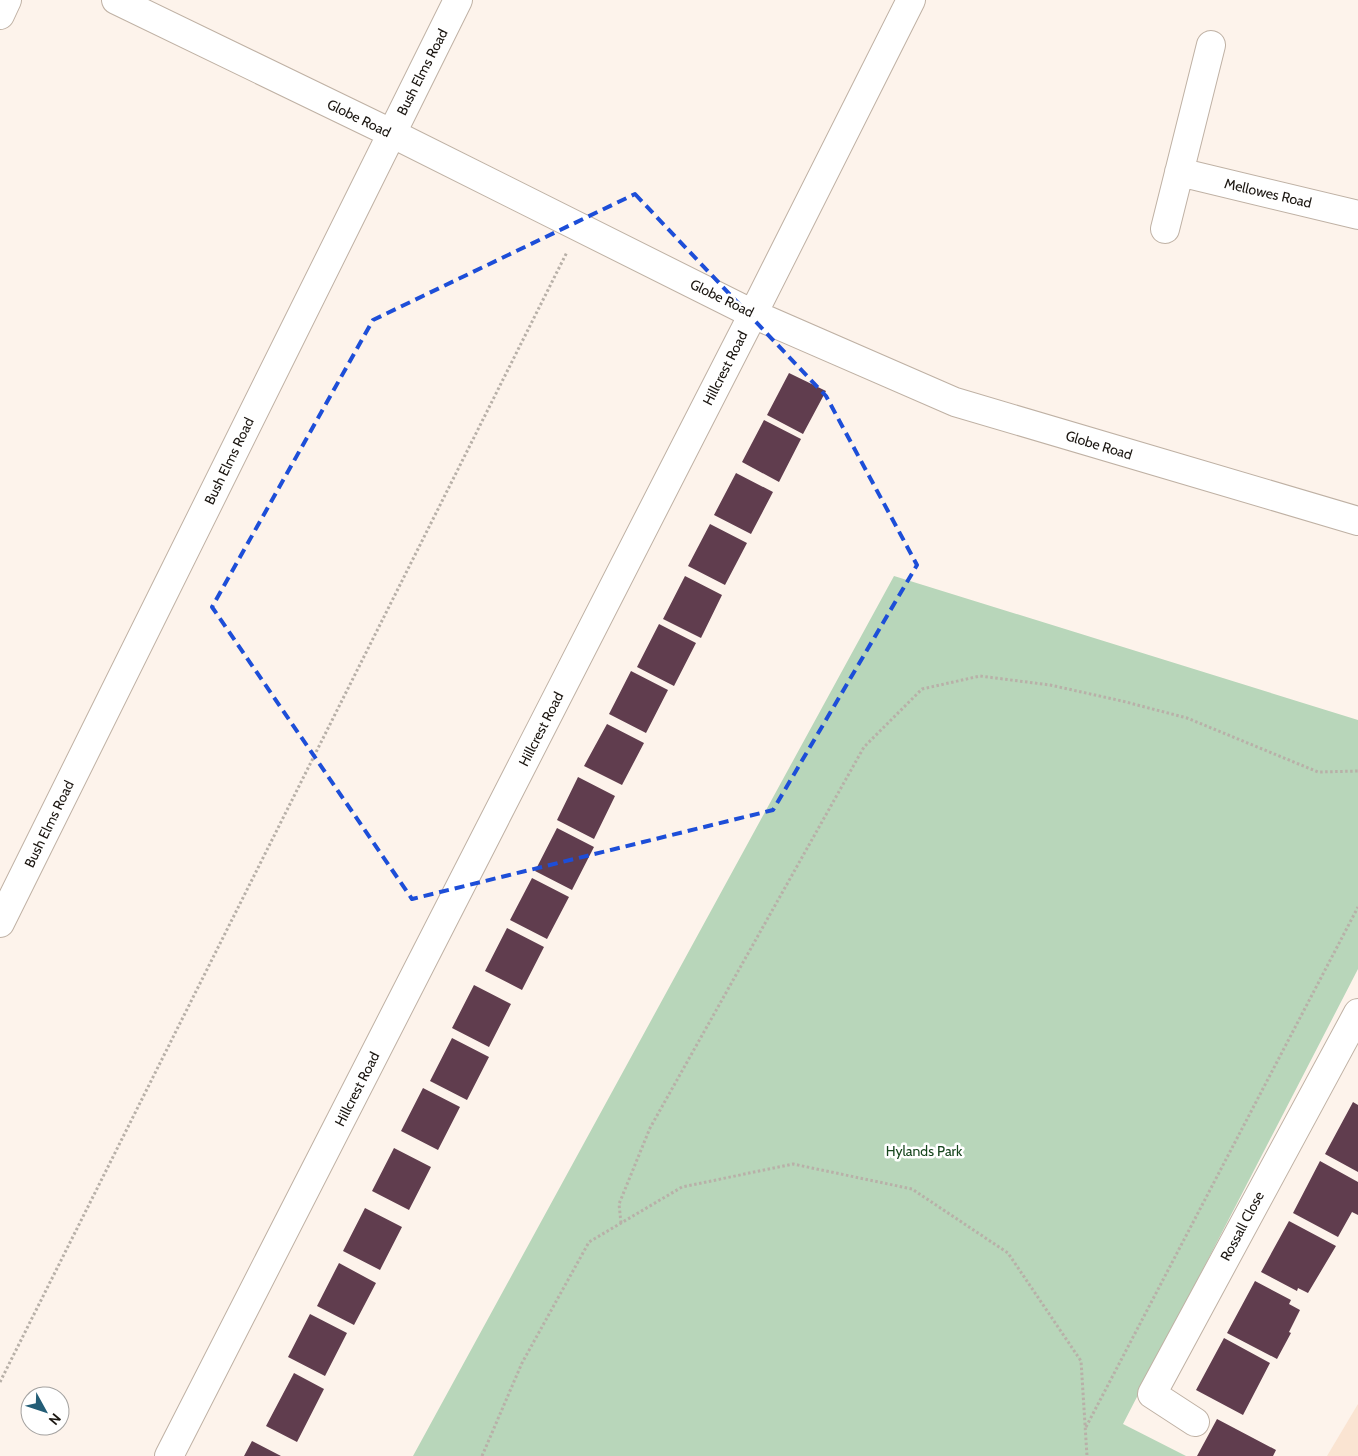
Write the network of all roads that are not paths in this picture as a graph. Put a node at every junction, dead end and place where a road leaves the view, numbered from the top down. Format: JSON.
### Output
{"nodes":[{"id":1,"x":6,"y":0,"type":"edge"},
{"id":2,"x":116,"y":0,"type":"edge"},
{"id":3,"x":458,"y":0,"type":"edge"},
{"id":4,"x":911,"y":0,"type":"edge"},
{"id":5,"x":0,"y":15,"type":"edge"},
{"id":6,"x":1211,"y":45,"type":"dead end"},
{"id":7,"x":391,"y":133,"type":"junction"},
{"id":8,"x":1179,"y":172,"type":"junction"},
{"id":9,"x":1358,"y":215,"type":"edge"},
{"id":10,"x":1165,"y":229,"type":"dead end"},
{"id":11,"x":753,"y":314,"type":"junction"},
{"id":12,"x":1358,"y":521,"type":"edge"},
{"id":13,"x":0,"y":923,"type":"edge"},
{"id":14,"x":1358,"y":1013,"type":"edge"},
{"id":15,"x":1195,"y":1422,"type":"dead end"},
{"id":16,"x":169,"y":1456,"type":"edge"}],
"edges":[{"from":1,"to":5,"type":"street"},
{"from":2,"to":7,"type":"street","name":"Globe Road"},
{"from":3,"to":7,"type":"street","name":"Bush Elms Road"},
{"from":4,"to":11,"type":"street","name":"Hillcrest Road"},
{"from":6,"to":8,"type":"street"},
{"from":7,"to":11,"type":"street","name":"Globe Road"},
{"from":7,"to":13,"type":"street","name":"Bush Elms Road"},
{"from":8,"to":9,"type":"street","name":"Mellowes Road"},
{"from":8,"to":10,"type":"street"},
{"from":11,"to":12,"type":"street","name":"Globe Road"},
{"from":11,"to":16,"type":"street","name":"Hillcrest Road"},
{"from":14,"to":15,"type":"street","name":"Rossall Close"}]}
